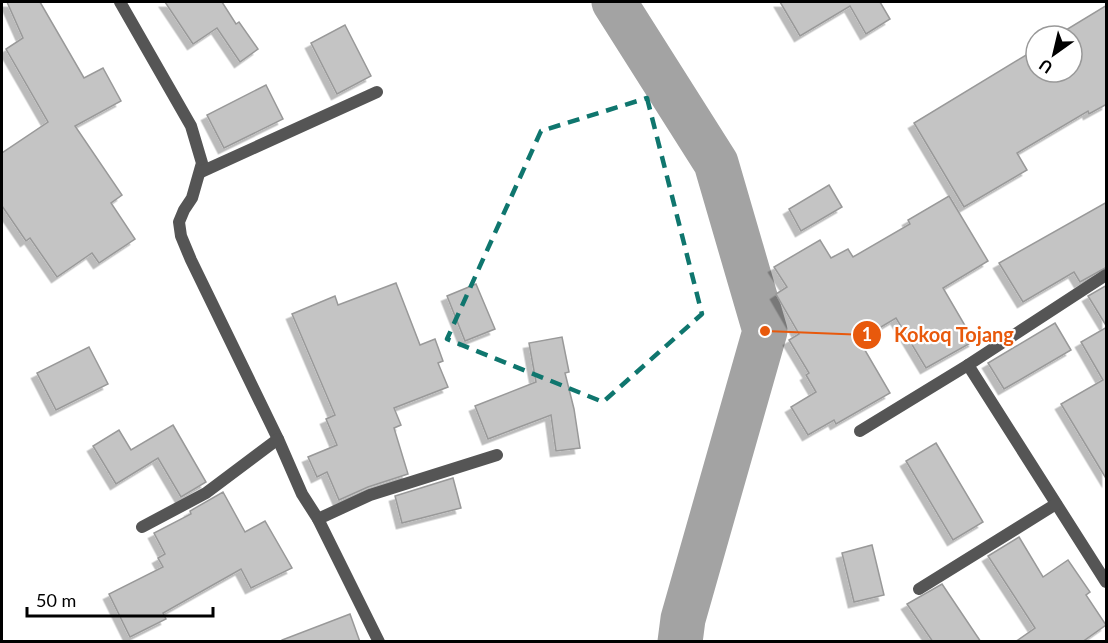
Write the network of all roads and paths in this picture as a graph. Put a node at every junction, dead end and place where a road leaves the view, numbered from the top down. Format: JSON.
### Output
{"nodes":[{"id":1,"x":120,"y":2,"type":"edge"},
{"id":2,"x":377,"y":92,"type":"dead end"},
{"id":3,"x":201,"y":172,"type":"junction"},
{"id":4,"x":1107,"y":275,"type":"edge"},
{"id":5,"x":968,"y":365,"type":"junction"},
{"id":6,"x":860,"y":431,"type":"dead end"},
{"id":7,"x":278,"y":439,"type":"junction"},
{"id":8,"x":497,"y":454,"type":"dead end"},
{"id":9,"x":1056,"y":504,"type":"junction"},
{"id":10,"x":318,"y":519,"type":"junction"},
{"id":11,"x":142,"y":527,"type":"dead end"},
{"id":12,"x":1107,"y":582,"type":"edge"},
{"id":13,"x":919,"y":589,"type":"dead end"},
{"id":14,"x":379,"y":642,"type":"edge"}],
"edges":[{"from":1,"to":3,"type":"street"},
{"from":2,"to":3,"type":"street"},
{"from":3,"to":7,"type":"street"},
{"from":4,"to":5,"type":"street"},
{"from":5,"to":6,"type":"street"},
{"from":5,"to":9,"type":"street"},
{"from":7,"to":10,"type":"street"},
{"from":7,"to":11,"type":"street"},
{"from":8,"to":10,"type":"street"},
{"from":9,"to":12,"type":"street"},
{"from":9,"to":13,"type":"street"},
{"from":10,"to":14,"type":"street"}]}
